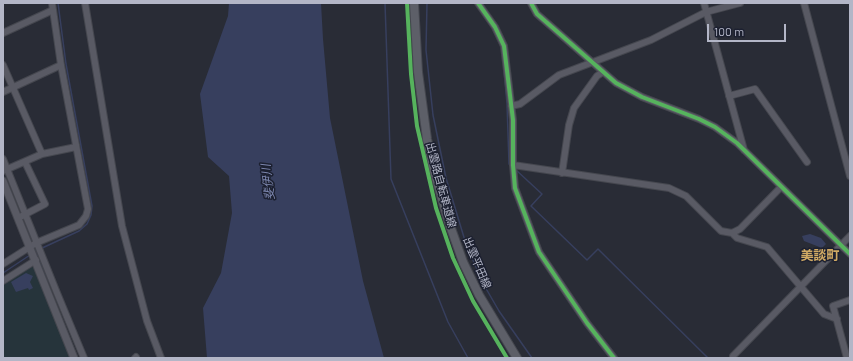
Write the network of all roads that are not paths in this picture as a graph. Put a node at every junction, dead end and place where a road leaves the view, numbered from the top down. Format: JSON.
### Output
{"nodes":[{"id":1,"x":52,"y":3,"type":"edge"},
{"id":2,"x":85,"y":3,"type":"edge"},
{"id":3,"x":414,"y":3,"type":"edge"},
{"id":4,"x":478,"y":3,"type":"edge"},
{"id":5,"x":531,"y":3,"type":"edge"},
{"id":6,"x":704,"y":3,"type":"edge"},
{"id":7,"x":740,"y":3,"type":"edge"},
{"id":8,"x":804,"y":3,"type":"edge"},
{"id":9,"x":53,"y":10,"type":"junction"},
{"id":10,"x":706,"y":12,"type":"junction"},
{"id":11,"x":3,"y":33,"type":"edge"},
{"id":12,"x":592,"y":62,"type":"junction"},
{"id":13,"x":3,"y":65,"type":"edge"},
{"id":14,"x":61,"y":65,"type":"junction"},
{"id":15,"x":602,"y":72,"type":"junction"},
{"id":16,"x":13,"y":88,"type":"junction"},
{"id":17,"x":3,"y":92,"type":"edge"},
{"id":18,"x":730,"y":96,"type":"junction"},
{"id":19,"x":511,"y":106,"type":"junction"},
{"id":20,"x":76,"y":147,"type":"junction"},
{"id":21,"x":745,"y":151,"type":"junction"},
{"id":22,"x":42,"y":154,"type":"junction"},
{"id":23,"x":3,"y":159,"type":"edge"},
{"id":24,"x":25,"y":162,"type":"junction"},
{"id":25,"x":807,"y":162,"type":"dead end"},
{"id":26,"x":513,"y":165,"type":"junction"},
{"id":27,"x":5,"y":170,"type":"edge"},
{"id":28,"x":562,"y":174,"type":"junction"},
{"id":29,"x":850,"y":176,"type":"edge"},
{"id":30,"x":3,"y":182,"type":"edge"},
{"id":31,"x":781,"y":187,"type":"junction"},
{"id":32,"x":22,"y":216,"type":"junction"},
{"id":33,"x":732,"y":233,"type":"junction"},
{"id":34,"x":850,"y":236,"type":"edge"},
{"id":35,"x":33,"y":245,"type":"junction"},
{"id":36,"x":841,"y":245,"type":"junction"},
{"id":37,"x":850,"y":254,"type":"edge"},
{"id":38,"x":36,"y":260,"type":"junction"},
{"id":39,"x":3,"y":264,"type":"edge"},
{"id":40,"x":3,"y":281,"type":"edge"},
{"id":41,"x":801,"y":286,"type":"junction"},
{"id":42,"x":53,"y":295,"type":"junction"},
{"id":43,"x":850,"y":300,"type":"edge"},
{"id":44,"x":836,"y":319,"type":"junction"},
{"id":45,"x":79,"y":344,"type":"junction"},
{"id":46,"x":71,"y":348,"type":"junction"},
{"id":47,"x":74,"y":358,"type":"edge"},
{"id":48,"x":84,"y":358,"type":"edge"},
{"id":49,"x":161,"y":358,"type":"edge"},
{"id":50,"x":517,"y":358,"type":"edge"},
{"id":51,"x":614,"y":358,"type":"edge"},
{"id":52,"x":733,"y":358,"type":"edge"},
{"id":53,"x":846,"y":358,"type":"edge"}],
"edges":[{"from":1,"to":9,"type":"street"},
{"from":2,"to":49,"type":"street"},
{"from":3,"to":50,"type":"main road","name":"出雲平田線"},
{"from":4,"to":19,"type":"street"},
{"from":5,"to":12,"type":"street"},
{"from":6,"to":10,"type":"street"},
{"from":7,"to":10,"type":"street"},
{"from":8,"to":29,"type":"street"},
{"from":9,"to":11,"type":"street"},
{"from":9,"to":14,"type":"street"},
{"from":10,"to":12,"type":"street"},
{"from":10,"to":18,"type":"street"},
{"from":12,"to":15,"type":"street"},
{"from":12,"to":19,"type":"street"},
{"from":13,"to":16,"type":"street"},
{"from":14,"to":16,"type":"street"},
{"from":14,"to":20,"type":"street"},
{"from":15,"to":21,"type":"street"},
{"from":15,"to":28,"type":"street"},
{"from":16,"to":17,"type":"street"},
{"from":16,"to":22,"type":"street"},
{"from":18,"to":21,"type":"street"},
{"from":18,"to":25,"type":"street"},
{"from":19,"to":26,"type":"street"},
{"from":20,"to":22,"type":"street"},
{"from":20,"to":35,"type":"street"},
{"from":21,"to":31,"type":"street"},
{"from":22,"to":24,"type":"street"},
{"from":23,"to":27,"type":"street"},
{"from":24,"to":27,"type":"street"},
{"from":24,"to":32,"type":"street"},
{"from":26,"to":28,"type":"street"},
{"from":26,"to":51,"type":"street"},
{"from":27,"to":32,"type":"street"},
{"from":28,"to":33,"type":"street"},
{"from":30,"to":32,"type":"street"},
{"from":31,"to":33,"type":"street"},
{"from":31,"to":36,"type":"street"},
{"from":32,"to":35,"type":"street"},
{"from":33,"to":41,"type":"street"},
{"from":34,"to":36,"type":"street"},
{"from":35,"to":38,"type":"street"},
{"from":35,"to":39,"type":"street"},
{"from":35,"to":42,"type":"street"},
{"from":36,"to":37,"type":"street"},
{"from":36,"to":41,"type":"street"},
{"from":38,"to":40,"type":"street"},
{"from":38,"to":42,"type":"street"},
{"from":41,"to":44,"type":"street"},
{"from":41,"to":52,"type":"street"},
{"from":42,"to":45,"type":"street"},
{"from":42,"to":46,"type":"street"},
{"from":43,"to":44,"type":"street"},
{"from":44,"to":53,"type":"street"},
{"from":45,"to":46,"type":"street"},
{"from":45,"to":48,"type":"street"},
{"from":46,"to":47,"type":"street"}]}
